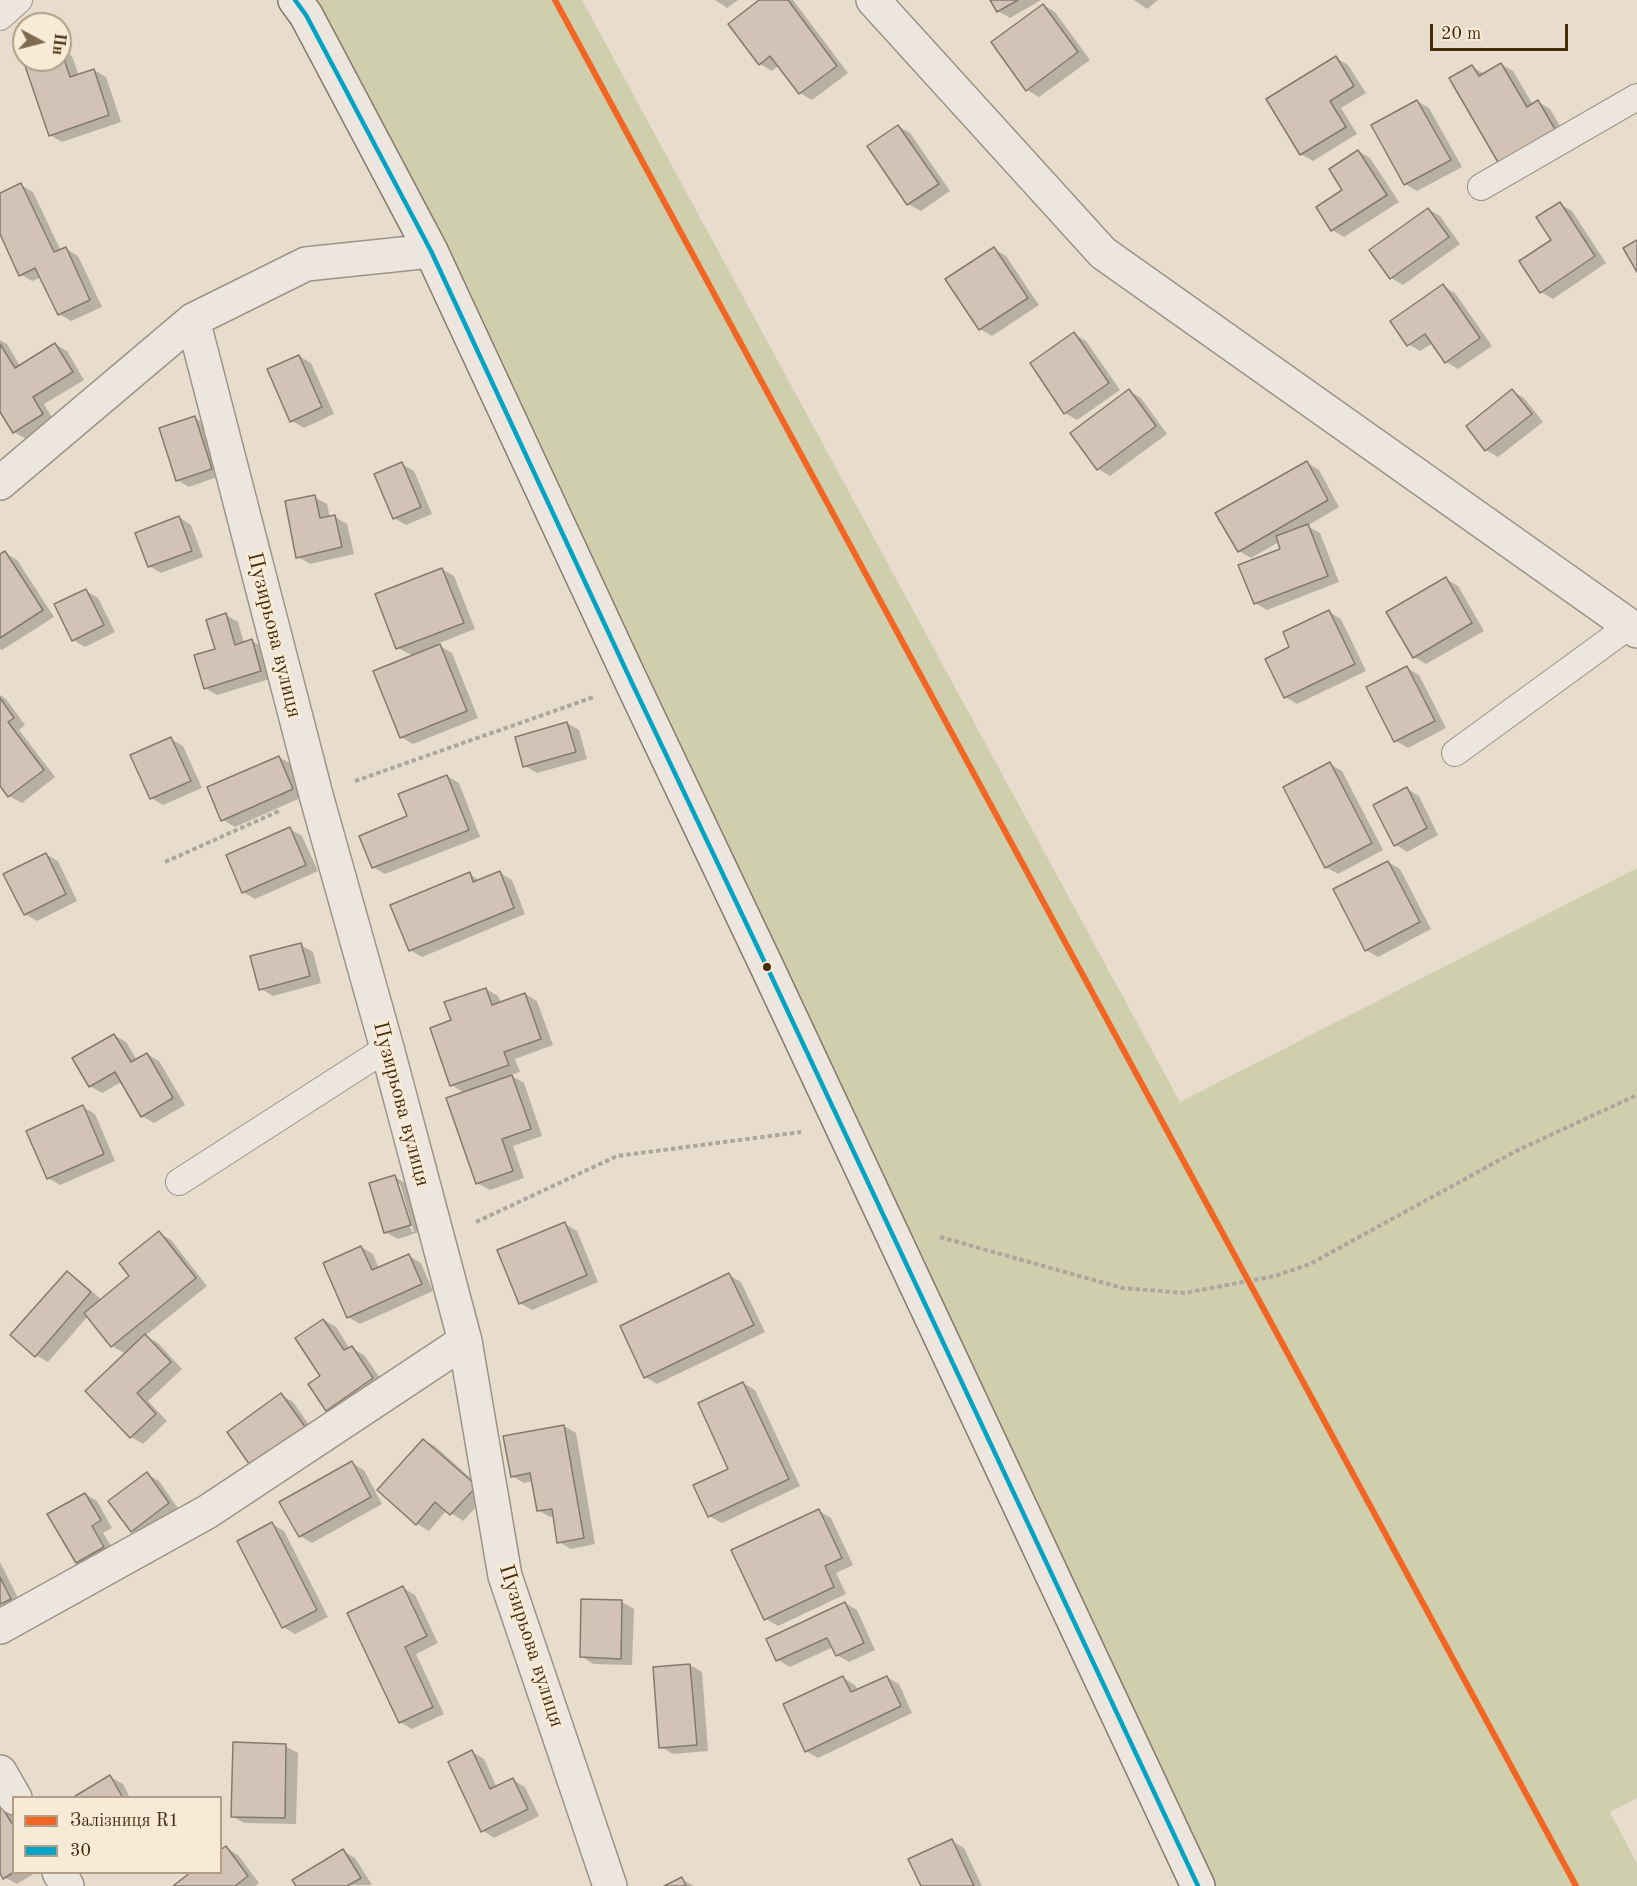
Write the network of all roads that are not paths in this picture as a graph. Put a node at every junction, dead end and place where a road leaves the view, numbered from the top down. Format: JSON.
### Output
{"nodes":[{"id":1,"x":19,"y":0,"type":"edge"},
{"id":2,"x":295,"y":0,"type":"edge"},
{"id":3,"x":873,"y":0,"type":"edge"},
{"id":4,"x":0,"y":17,"type":"edge"},
{"id":5,"x":1637,"y":97,"type":"edge"},
{"id":6,"x":1481,"y":187,"type":"dead end"},
{"id":7,"x":431,"y":251,"type":"junction"},
{"id":8,"x":193,"y":320,"type":"junction"},
{"id":9,"x":0,"y":483,"type":"edge"},
{"id":10,"x":1633,"y":629,"type":"edge"},
{"id":11,"x":1455,"y":753,"type":"dead end"},
{"id":12,"x":387,"y":1048,"type":"junction"},
{"id":13,"x":179,"y":1182,"type":"dead end"},
{"id":14,"x":465,"y":1341,"type":"junction"},
{"id":15,"x":0,"y":1627,"type":"edge"},
{"id":16,"x":0,"y":1772,"type":"edge"},
{"id":17,"x":14,"y":1796,"type":"edge"},
{"id":18,"x":610,"y":1886,"type":"edge"},
{"id":19,"x":1198,"y":1886,"type":"edge"}],
"edges":[{"from":1,"to":4,"type":"lane"},
{"from":2,"to":7,"type":"street"},
{"from":3,"to":10,"type":"street"},
{"from":5,"to":6,"type":"lane"},
{"from":7,"to":8,"type":"street"},
{"from":7,"to":19,"type":"street"},
{"from":8,"to":9,"type":"street"},
{"from":8,"to":12,"type":"street","name":"Пузирьова вулиця"},
{"from":10,"to":11,"type":"lane"},
{"from":12,"to":13,"type":"lane"},
{"from":12,"to":14,"type":"street","name":"Пузирьова вулиця"},
{"from":14,"to":15,"type":"street"},
{"from":14,"to":18,"type":"street","name":"Пузирьова вулиця"},
{"from":16,"to":17,"type":"street"}]}
